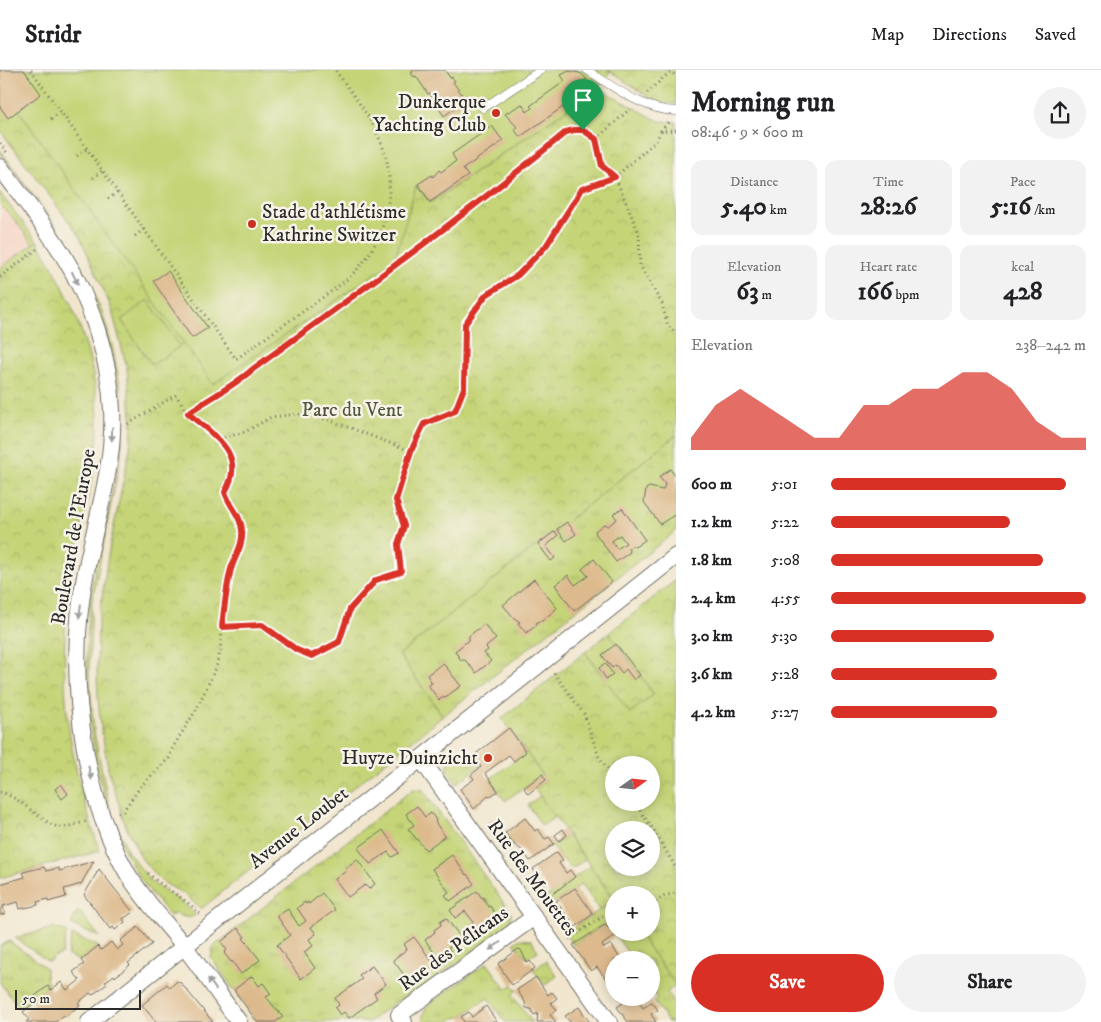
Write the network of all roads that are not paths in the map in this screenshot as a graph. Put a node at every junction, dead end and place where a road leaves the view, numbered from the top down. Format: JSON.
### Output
{"nodes":[{"id":1,"x":541,"y":70,"type":"edge"},
{"id":2,"x":586,"y":70,"type":"edge"},
{"id":3,"x":483,"y":108,"type":"dead end"},
{"id":4,"x":676,"y":111,"type":"edge"},
{"id":5,"x":0,"y":168,"type":"edge"},
{"id":6,"x":676,"y":556,"type":"edge"},
{"id":7,"x":421,"y":758,"type":"junction"},
{"id":8,"x":534,"y":917,"type":"junction"},
{"id":9,"x":184,"y":946,"type":"junction"},
{"id":10,"x":399,"y":1019,"type":"edge"},
{"id":11,"x":89,"y":1022,"type":"edge"},
{"id":12,"x":239,"y":1022,"type":"edge"},
{"id":13,"x":609,"y":1022,"type":"edge"}],
"edges":[{"from":1,"to":3,"type":"lane"},
{"from":2,"to":4,"type":"lane"},
{"from":5,"to":9,"type":"street","name":"Boulevard de l'Europe","one_way":true},
{"from":6,"to":7,"type":"street","name":"Avenue Loubet"},
{"from":7,"to":8,"type":"street","name":"Rue des Mouettes"},
{"from":7,"to":9,"type":"street","name":"Avenue Loubet"},
{"from":8,"to":10,"type":"street","name":"Rue des Pélicans","one_way":true},
{"from":8,"to":13,"type":"street","name":"Rue des Mouettes"},
{"from":9,"to":11,"type":"street","name":"Avenue Loubet"},
{"from":12,"to":9,"type":"street","name":"Boulevard de l'Europe","one_way":true}]}
